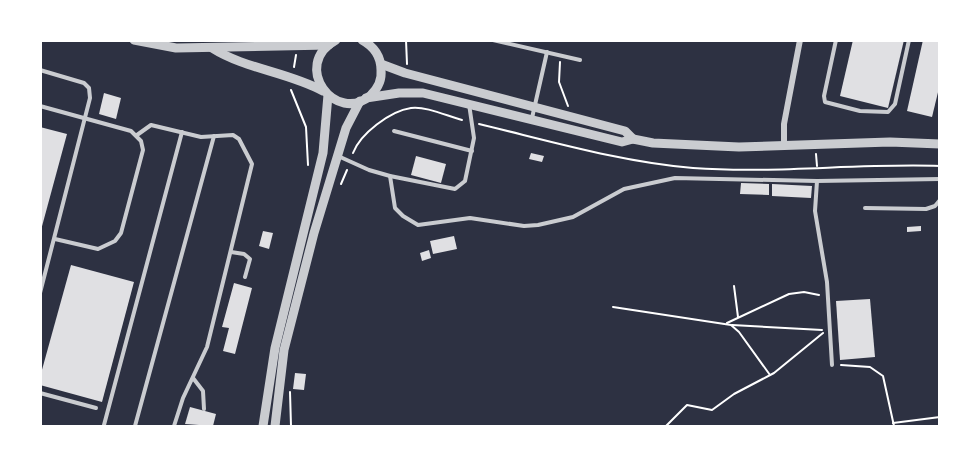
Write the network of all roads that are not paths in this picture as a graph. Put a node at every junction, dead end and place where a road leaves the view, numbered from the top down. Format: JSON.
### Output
{"nodes":[{"id":1,"x":134,"y":40,"type":"edge"},
{"id":2,"x":362,"y":40,"type":"edge"},
{"id":3,"x":493,"y":40,"type":"edge"},
{"id":4,"x":800,"y":40,"type":"edge"},
{"id":5,"x":836,"y":40,"type":"edge"},
{"id":6,"x":909,"y":40,"type":"edge"},
{"id":7,"x":333,"y":43,"type":"edge"},
{"id":8,"x":372,"y":44,"type":"edge"},
{"id":9,"x":212,"y":48,"type":"junction"},
{"id":10,"x":548,"y":52,"type":"junction"},
{"id":11,"x":580,"y":60,"type":"dead end"},
{"id":12,"x":381,"y":64,"type":"junction"},
{"id":13,"x":40,"y":70,"type":"edge"},
{"id":14,"x":327,"y":94,"type":"junction"},
{"id":15,"x":363,"y":99,"type":"junction"},
{"id":16,"x":469,"y":103,"type":"junction"},
{"id":17,"x":40,"y":106,"type":"edge"},
{"id":18,"x":535,"y":107,"type":"junction"},
{"id":19,"x":85,"y":119,"type":"junction"},
{"id":20,"x":532,"y":119,"type":"junction"},
{"id":21,"x":394,"y":131,"type":"dead end"},
{"id":22,"x":182,"y":132,"type":"junction"},
{"id":23,"x":137,"y":135,"type":"junction"},
{"id":24,"x":214,"y":136,"type":"junction"},
{"id":25,"x":633,"y":139,"type":"junction"},
{"id":26,"x":939,"y":144,"type":"edge"},
{"id":27,"x":784,"y":145,"type":"junction"},
{"id":28,"x":472,"y":151,"type":"junction"},
{"id":29,"x":338,"y":156,"type":"junction"},
{"id":30,"x":390,"y":176,"type":"junction"},
{"id":31,"x":939,"y":179,"type":"edge"},
{"id":32,"x":817,"y":181,"type":"junction"},
{"id":33,"x":939,"y":200,"type":"edge"},
{"id":34,"x":865,"y":208,"type":"dead end"},
{"id":35,"x":55,"y":239,"type":"junction"},
{"id":36,"x":231,"y":252,"type":"junction"},
{"id":37,"x":40,"y":261,"type":"edge"},
{"id":38,"x":48,"y":264,"type":"junction"},
{"id":39,"x":245,"y":277,"type":"dead end"},
{"id":40,"x":40,"y":294,"type":"edge"},
{"id":41,"x":832,"y":365,"type":"road end"},
{"id":42,"x":193,"y":378,"type":"junction"},
{"id":43,"x":40,"y":393,"type":"edge"},
{"id":44,"x":96,"y":408,"type":"dead end"},
{"id":45,"x":204,"y":409,"type":"dead end"},
{"id":46,"x":104,"y":425,"type":"dead end"},
{"id":47,"x":135,"y":426,"type":"edge"},
{"id":48,"x":174,"y":426,"type":"edge"},
{"id":49,"x":263,"y":426,"type":"edge"},
{"id":50,"x":275,"y":426,"type":"edge"}],
"edges":[{"from":1,"to":9,"type":"street"},
{"from":2,"to":8,"type":"street"},
{"from":3,"to":10,"type":"lane"},
{"from":4,"to":27,"type":"street"},
{"from":5,"to":6,"type":"lane"},
{"from":7,"to":9,"type":"street"},
{"from":7,"to":14,"type":"street"},
{"from":8,"to":12,"type":"street"},
{"from":9,"to":14,"type":"street"},
{"from":10,"to":11,"type":"lane"},
{"from":10,"to":18,"type":"lane"},
{"from":12,"to":15,"type":"street"},
{"from":12,"to":18,"type":"street"},
{"from":13,"to":19,"type":"lane"},
{"from":14,"to":15,"type":"street"},
{"from":14,"to":49,"type":"street"},
{"from":15,"to":16,"type":"street"},
{"from":15,"to":29,"type":"street"},
{"from":16,"to":20,"type":"street"},
{"from":16,"to":28,"type":"lane"},
{"from":17,"to":19,"type":"lane"},
{"from":18,"to":20,"type":"lane"},
{"from":18,"to":25,"type":"street"},
{"from":19,"to":23,"type":"lane"},
{"from":19,"to":35,"type":"lane"},
{"from":20,"to":25,"type":"street"},
{"from":21,"to":28,"type":"lane"},
{"from":22,"to":23,"type":"lane"},
{"from":22,"to":24,"type":"lane"},
{"from":22,"to":46,"type":"lane"},
{"from":23,"to":35,"type":"lane"},
{"from":24,"to":36,"type":"lane"},
{"from":24,"to":47,"type":"lane"},
{"from":25,"to":27,"type":"street"},
{"from":26,"to":27,"type":"street"},
{"from":28,"to":30,"type":"lane"},
{"from":29,"to":30,"type":"lane"},
{"from":29,"to":50,"type":"street"},
{"from":30,"to":32,"type":"lane"},
{"from":31,"to":32,"type":"lane"},
{"from":32,"to":41,"type":"lane"},
{"from":33,"to":34,"type":"lane"},
{"from":35,"to":38,"type":"lane"},
{"from":36,"to":39,"type":"lane"},
{"from":36,"to":42,"type":"lane"},
{"from":37,"to":38,"type":"lane"},
{"from":38,"to":40,"type":"lane"},
{"from":42,"to":45,"type":"lane"},
{"from":42,"to":48,"type":"lane"},
{"from":43,"to":44,"type":"lane"}]}
